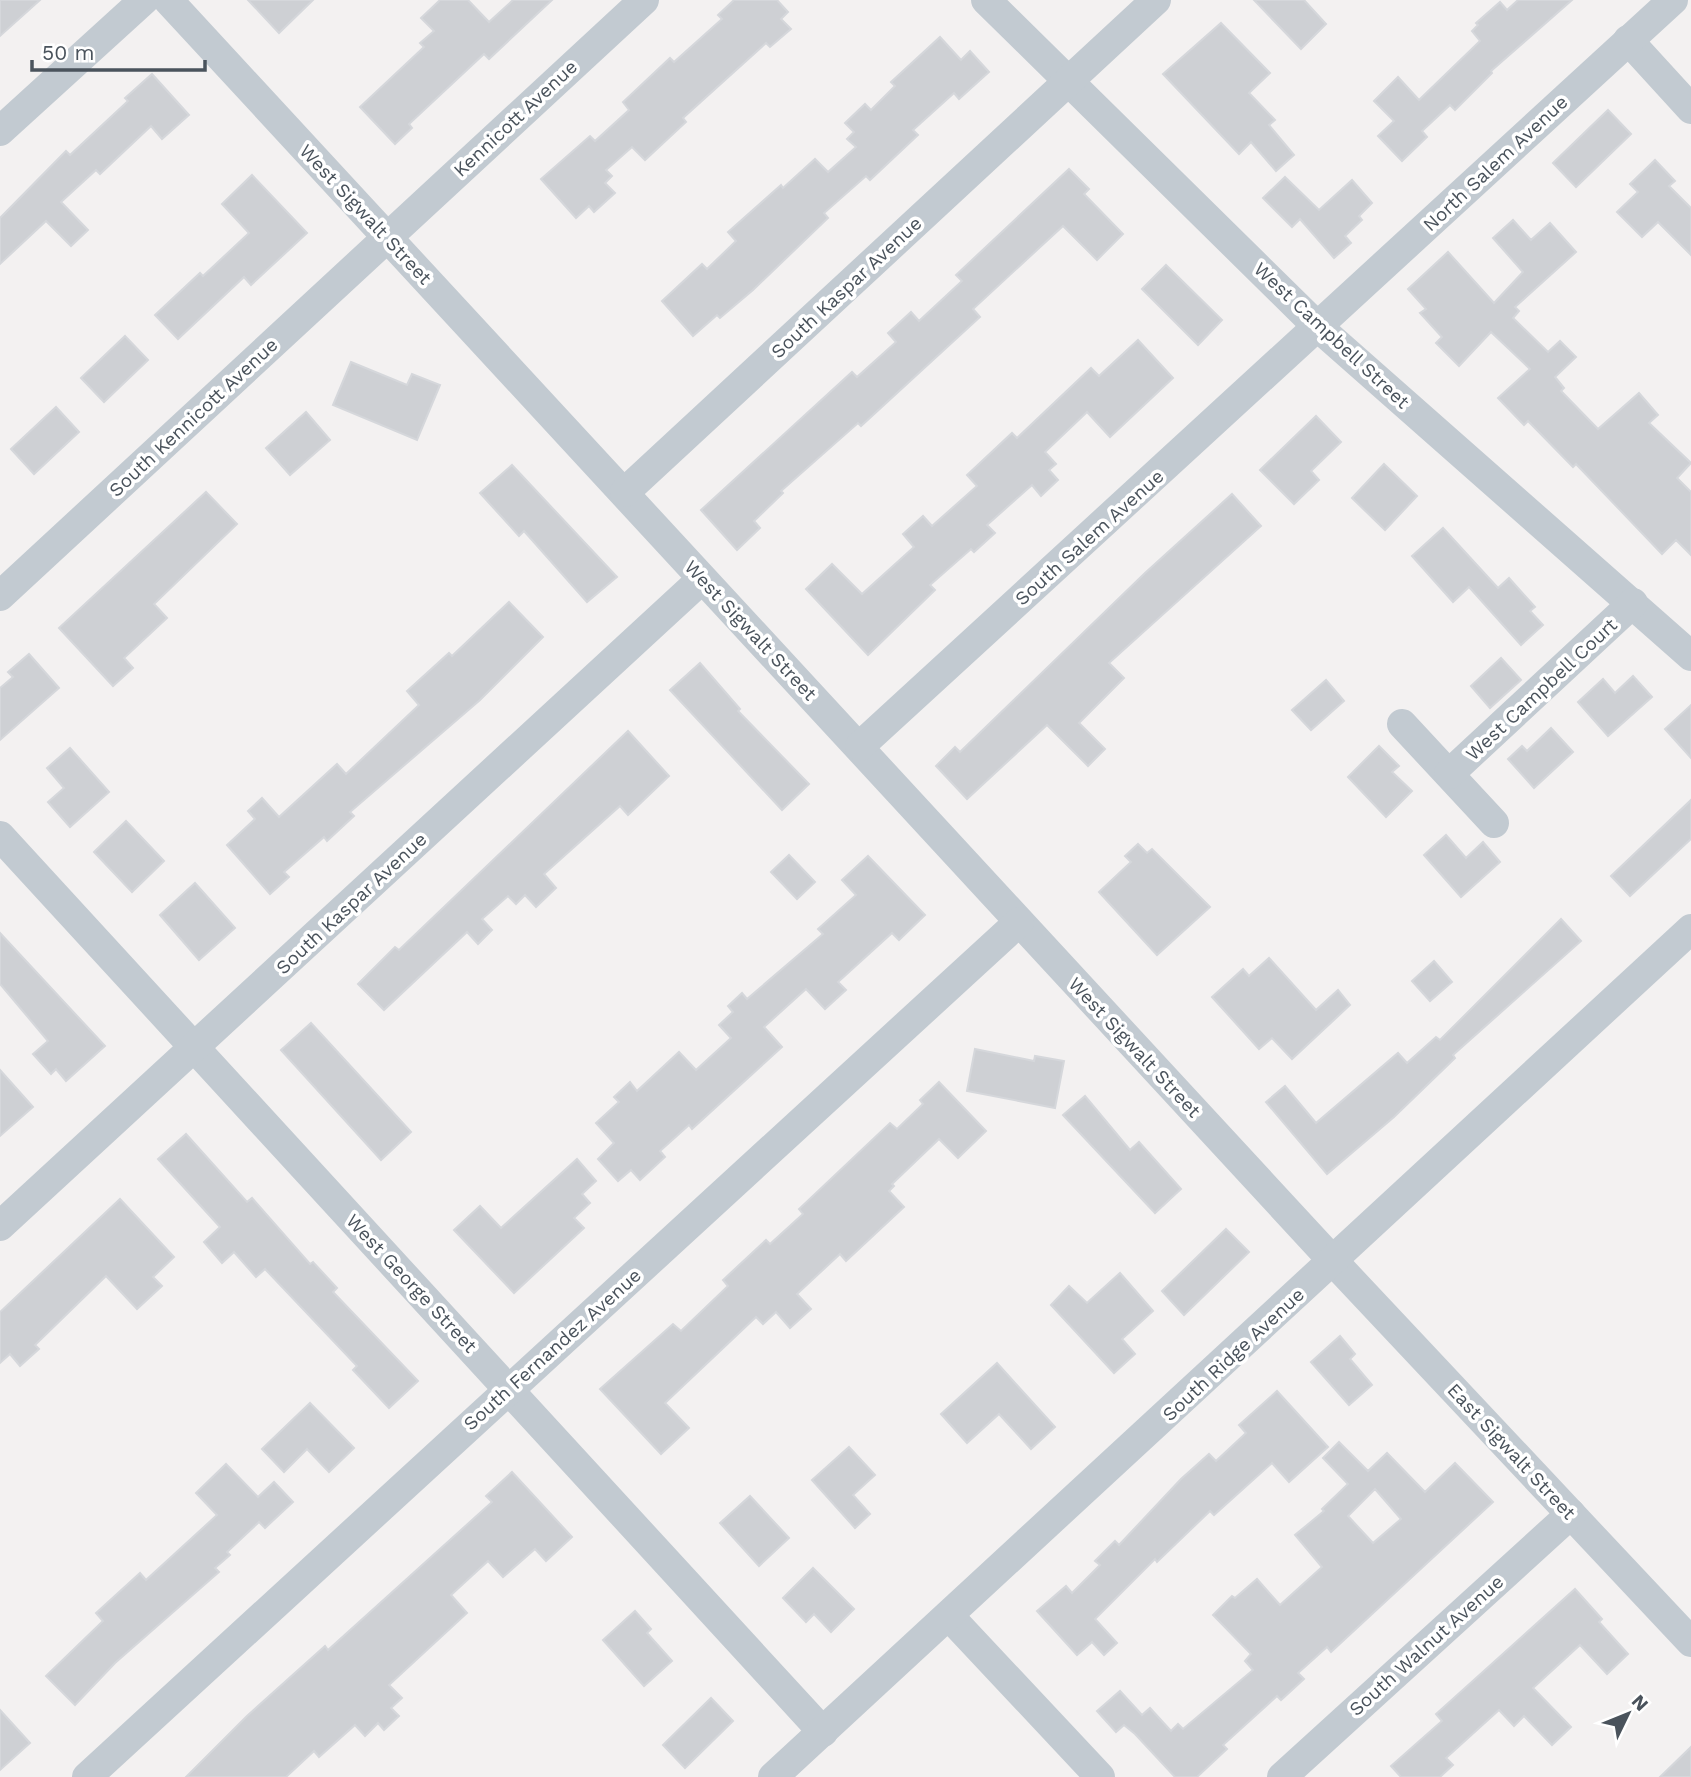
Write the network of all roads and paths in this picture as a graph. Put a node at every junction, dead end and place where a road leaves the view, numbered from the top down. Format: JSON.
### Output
{"nodes":[{"id":1,"x":144,"y":0,"type":"edge"},
{"id":2,"x":169,"y":0,"type":"edge"},
{"id":3,"x":643,"y":0,"type":"edge"},
{"id":4,"x":986,"y":0,"type":"edge"},
{"id":5,"x":1156,"y":0,"type":"edge"},
{"id":6,"x":1673,"y":0,"type":"edge"},
{"id":7,"x":1628,"y":40,"type":"junction"},
{"id":8,"x":1067,"y":83,"type":"junction"},
{"id":9,"x":1691,"y":108,"type":"edge"},
{"id":10,"x":0,"y":131,"type":"edge"},
{"id":11,"x":387,"y":237,"type":"junction"},
{"id":12,"x":1318,"y":327,"type":"junction"},
{"id":13,"x":625,"y":492,"type":"junction"},
{"id":14,"x":702,"y":579,"type":"junction"},
{"id":15,"x":0,"y":596,"type":"edge"},
{"id":16,"x":1633,"y":603,"type":"junction"},
{"id":17,"x":1691,"y":656,"type":"edge"},
{"id":18,"x":1402,"y":724,"type":"dead end"},
{"id":19,"x":860,"y":746,"type":"junction"},
{"id":20,"x":1449,"y":774,"type":"junction"},
{"id":21,"x":1494,"y":823,"type":"dead end"},
{"id":22,"x":0,"y":836,"type":"edge"},
{"id":23,"x":1019,"y":922,"type":"junction"},
{"id":24,"x":1691,"y":929,"type":"edge"},
{"id":25,"x":193,"y":1049,"type":"junction"},
{"id":26,"x":0,"y":1226,"type":"edge"},
{"id":27,"x":1333,"y":1261,"type":"junction"},
{"id":28,"x":510,"y":1388,"type":"junction"},
{"id":29,"x":1571,"y":1514,"type":"junction"},
{"id":30,"x":949,"y":1616,"type":"junction"},
{"id":31,"x":1691,"y":1642,"type":"edge"},
{"id":32,"x":823,"y":1732,"type":"junction"},
{"id":33,"x":87,"y":1777,"type":"edge"},
{"id":34,"x":773,"y":1777,"type":"edge"},
{"id":35,"x":1100,"y":1777,"type":"edge"},
{"id":36,"x":1282,"y":1777,"type":"edge"}],
"edges":[{"from":1,"to":10,"type":"street"},
{"from":2,"to":11,"type":"street","name":"West Sigwalt Street"},
{"from":3,"to":11,"type":"street","name":"Kennicott Avenue"},
{"from":4,"to":8,"type":"street","name":"West Campbell Street"},
{"from":5,"to":8,"type":"street","name":"South Kaspar Avenue"},
{"from":6,"to":7,"type":"street","name":"North Salem Avenue"},
{"from":7,"to":9,"type":"street"},
{"from":7,"to":12,"type":"street","name":"North Salem Avenue"},
{"from":8,"to":12,"type":"street","name":"West Campbell Street"},
{"from":8,"to":13,"type":"street","name":"South Kaspar Avenue"},
{"from":11,"to":13,"type":"street","name":"West Sigwalt Street"},
{"from":11,"to":15,"type":"street","name":"South Kennicott Avenue"},
{"from":12,"to":16,"type":"street","name":"West Campbell Street"},
{"from":12,"to":19,"type":"street","name":"South Salem Avenue"},
{"from":13,"to":14,"type":"street","name":"West Sigwalt Street"},
{"from":14,"to":19,"type":"street","name":"West Sigwalt Street"},
{"from":14,"to":25,"type":"street","name":"South Kaspar Avenue"},
{"from":16,"to":17,"type":"street","name":"West Campbell Street"},
{"from":16,"to":20,"type":"street","name":"West Campbell Court"},
{"from":18,"to":20,"type":"street","name":"West Campbell Court"},
{"from":19,"to":23,"type":"street","name":"West Sigwalt Street"},
{"from":20,"to":21,"type":"street","name":"West Campbell Court"},
{"from":22,"to":25,"type":"street","name":"West George Street"},
{"from":23,"to":27,"type":"street","name":"West Sigwalt Street"},
{"from":23,"to":28,"type":"street","name":"South Fernandez Avenue"},
{"from":24,"to":27,"type":"street","name":"South Ridge Avenue"},
{"from":25,"to":26,"type":"street","name":"South Kaspar Avenue"},
{"from":25,"to":28,"type":"street","name":"West George Street"},
{"from":27,"to":29,"type":"street","name":"East Sigwalt Street"},
{"from":27,"to":30,"type":"street","name":"South Ridge Avenue"},
{"from":28,"to":32,"type":"street","name":"West George Street"},
{"from":28,"to":33,"type":"street","name":"South Fernandez Avenue"},
{"from":29,"to":31,"type":"street","name":"East Sigwalt Street"},
{"from":29,"to":36,"type":"street","name":"South Walnut Avenue"},
{"from":30,"to":32,"type":"street","name":"South Ridge Avenue"},
{"from":30,"to":35,"type":"street"},
{"from":32,"to":34,"type":"street","name":"South Ridge Avenue"}]}
